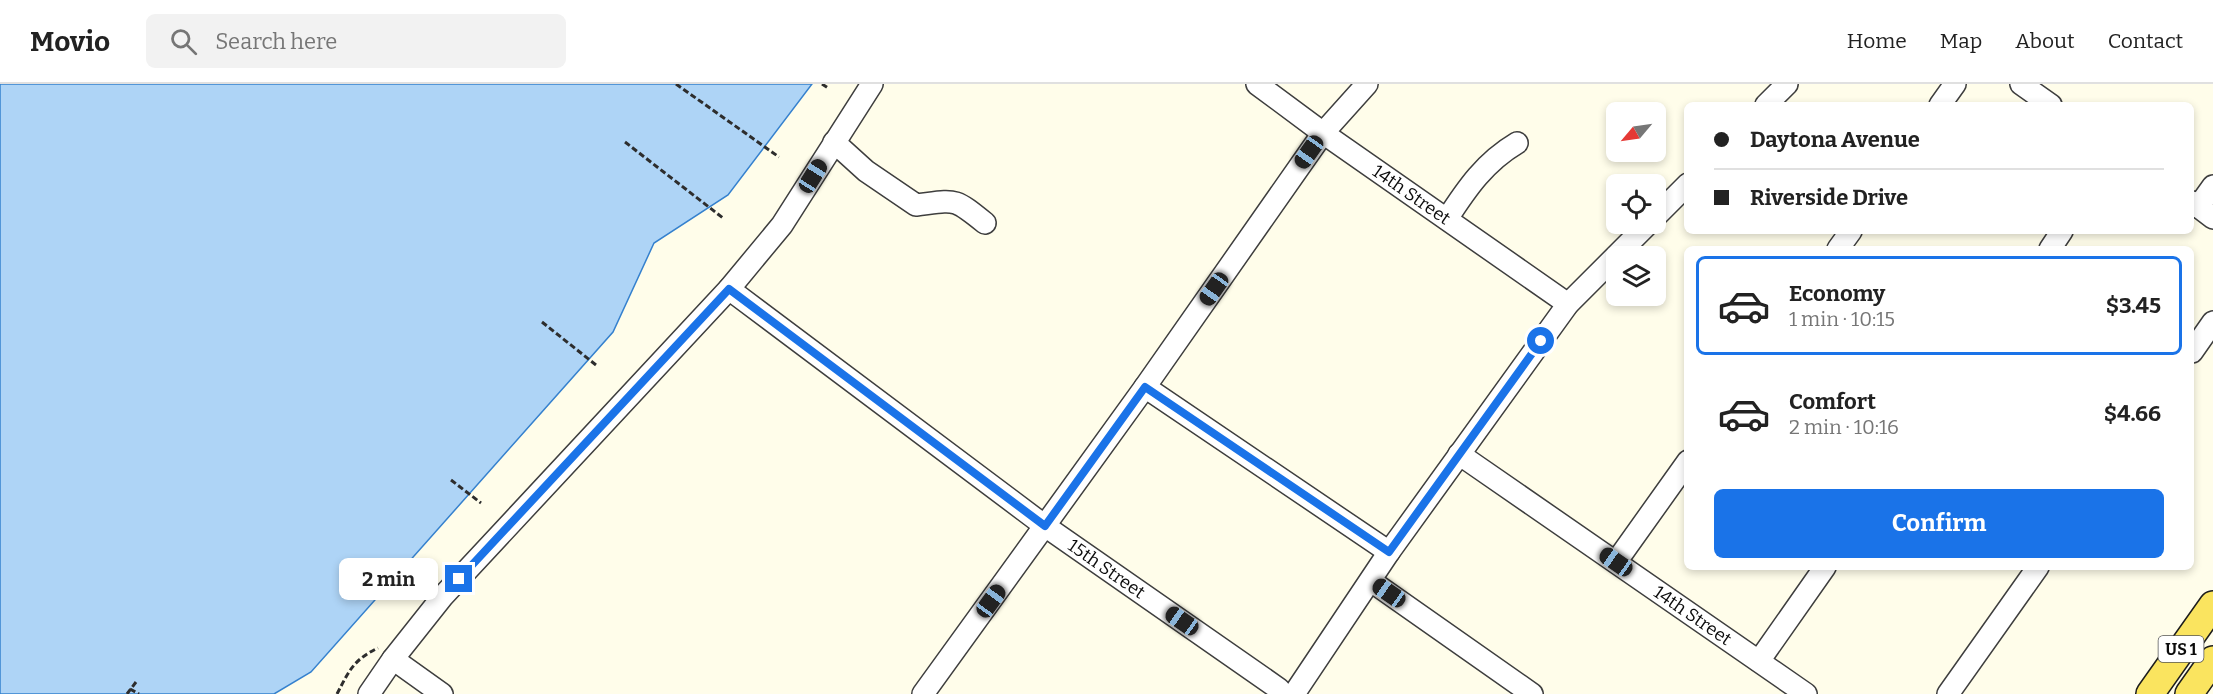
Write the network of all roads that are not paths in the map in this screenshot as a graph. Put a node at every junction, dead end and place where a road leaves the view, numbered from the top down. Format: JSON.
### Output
{"nodes":[{"id":1,"x":872,"y":84,"type":"edge"},
{"id":2,"x":1257,"y":84,"type":"edge"},
{"id":3,"x":1367,"y":84,"type":"edge"},
{"id":4,"x":1787,"y":84,"type":"edge"},
{"id":5,"x":1955,"y":84,"type":"edge"},
{"id":6,"x":2021,"y":84,"type":"edge"},
{"id":7,"x":1769,"y":102,"type":"edge"},
{"id":8,"x":1942,"y":102,"type":"edge"},
{"id":9,"x":2047,"y":102,"type":"edge"},
{"id":10,"x":1323,"y":133,"type":"junction"},
{"id":11,"x":834,"y":142,"type":"junction"},
{"id":12,"x":1517,"y":143,"type":"dead end"},
{"id":13,"x":2213,"y":186,"type":"edge"},
{"id":14,"x":1684,"y":188,"type":"edge"},
{"id":15,"x":1666,"y":206,"type":"edge"},
{"id":16,"x":2201,"y":209,"type":"edge"},
{"id":17,"x":1447,"y":219,"type":"junction"},
{"id":18,"x":984,"y":223,"type":"dead end"},
{"id":19,"x":1638,"y":234,"type":"edge"},
{"id":20,"x":729,"y":289,"type":"junction"},
{"id":21,"x":1568,"y":304,"type":"junction"},
{"id":22,"x":2213,"y":322,"type":"edge"},
{"id":23,"x":2194,"y":349,"type":"edge"},
{"id":24,"x":1145,"y":387,"type":"junction"},
{"id":25,"x":1459,"y":454,"type":"junction"},
{"id":26,"x":1684,"y":467,"type":"edge"},
{"id":27,"x":1045,"y":526,"type":"junction"},
{"id":28,"x":1389,"y":552,"type":"junction"},
{"id":29,"x":1616,"y":562,"type":"junction"},
{"id":30,"x":1823,"y":570,"type":"edge"},
{"id":31,"x":2036,"y":570,"type":"edge"},
{"id":32,"x":1371,"y":581,"type":"junction"},
{"id":33,"x":2213,"y":605,"type":"edge"},
{"id":34,"x":393,"y":659,"type":"junction"},
{"id":35,"x":1759,"y":661,"type":"junction"},
{"id":36,"x":369,"y":694,"type":"edge"},
{"id":37,"x":442,"y":694,"type":"edge"},
{"id":38,"x":923,"y":694,"type":"edge"},
{"id":39,"x":1282,"y":694,"type":"edge"},
{"id":40,"x":1294,"y":694,"type":"edge"},
{"id":41,"x":1532,"y":694,"type":"edge"},
{"id":42,"x":1806,"y":694,"type":"edge"},
{"id":43,"x":1948,"y":694,"type":"edge"},
{"id":44,"x":2150,"y":694,"type":"edge"}],
"edges":[{"from":1,"to":11,"type":"street"},
{"from":2,"to":10,"type":"street","name":"14th Street"},
{"from":3,"to":10,"type":"street"},
{"from":4,"to":7,"type":"street"},
{"from":5,"to":8,"type":"street"},
{"from":6,"to":9,"type":"street"},
{"from":10,"to":17,"type":"street","name":"14th Street"},
{"from":10,"to":24,"type":"street"},
{"from":11,"to":18,"type":"street"},
{"from":11,"to":20,"type":"street"},
{"from":12,"to":17,"type":"street"},
{"from":13,"to":16,"type":"street"},
{"from":14,"to":15,"type":"street"},
{"from":17,"to":21,"type":"street","name":"14th Street"},
{"from":19,"to":21,"type":"street"},
{"from":20,"to":27,"type":"street","name":"15th Street"},
{"from":20,"to":34,"type":"street"},
{"from":21,"to":25,"type":"street"},
{"from":22,"to":23,"type":"street"},
{"from":24,"to":27,"type":"street"},
{"from":24,"to":28,"type":"street"},
{"from":25,"to":28,"type":"street"},
{"from":25,"to":29,"type":"street","name":"14th Street"},
{"from":26,"to":29,"type":"street"},
{"from":27,"to":38,"type":"street"},
{"from":27,"to":39,"type":"street","name":"15th Street"},
{"from":28,"to":32,"type":"street"},
{"from":29,"to":35,"type":"street","name":"14th Street"},
{"from":30,"to":35,"type":"street"},
{"from":31,"to":43,"type":"street"},
{"from":32,"to":40,"type":"street"},
{"from":32,"to":41,"type":"street"},
{"from":33,"to":44,"type":"main road","number":"US 1"},
{"from":34,"to":36,"type":"street"},
{"from":34,"to":37,"type":"street"},
{"from":35,"to":42,"type":"street","name":"14th Street"}]}
